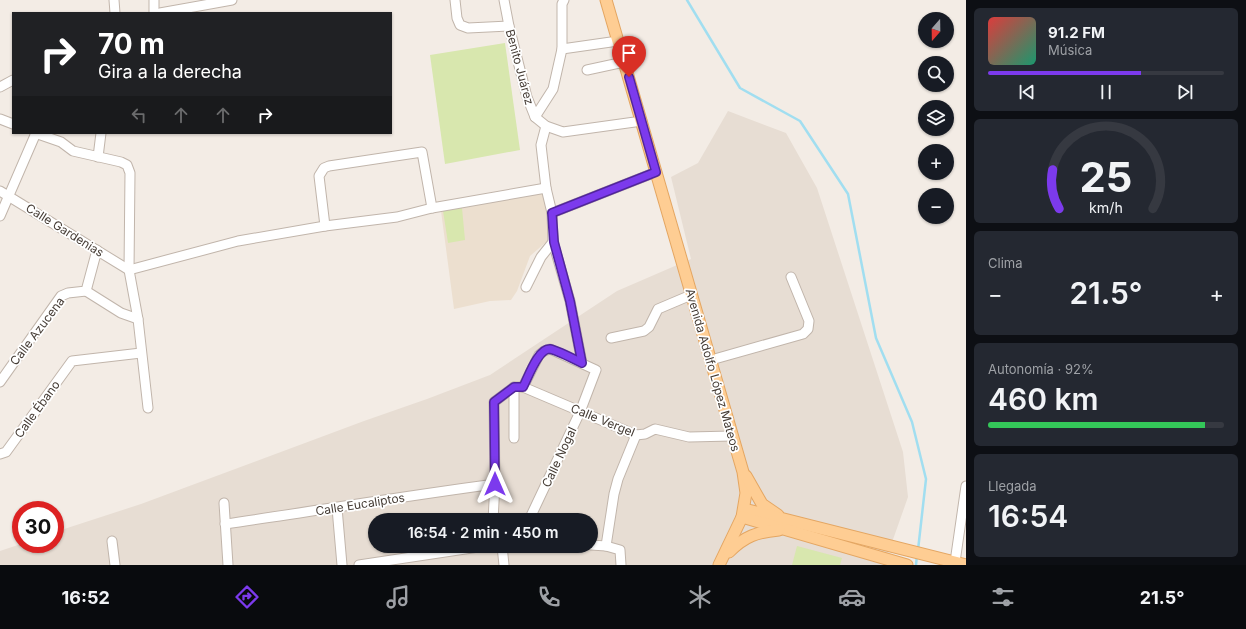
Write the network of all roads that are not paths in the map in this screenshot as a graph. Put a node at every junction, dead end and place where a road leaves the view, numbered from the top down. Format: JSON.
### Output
{"nodes":[{"id":1,"x":114,"y":0,"type":"edge"},
{"id":2,"x":154,"y":0,"type":"edge"},
{"id":3,"x":232,"y":0,"type":"edge"},
{"id":4,"x":455,"y":0,"type":"edge"},
{"id":5,"x":504,"y":0,"type":"edge"},
{"id":6,"x":564,"y":0,"type":"edge"},
{"id":7,"x":606,"y":0,"type":"edge"},
{"id":8,"x":115,"y":12,"type":"edge"},
{"id":9,"x":154,"y":12,"type":"edge"},
{"id":10,"x":166,"y":12,"type":"edge"},
{"id":11,"x":509,"y":26,"type":"junction"},
{"id":12,"x":618,"y":42,"type":"junction"},
{"id":13,"x":562,"y":49,"type":"junction"},
{"id":14,"x":624,"y":62,"type":"junction"},
{"id":15,"x":587,"y":70,"type":"dead end"},
{"id":16,"x":12,"y":81,"type":"edge"},
{"id":17,"x":0,"y":87,"type":"edge"},
{"id":18,"x":535,"y":117,"type":"junction"},
{"id":19,"x":0,"y":119,"type":"edge"},
{"id":20,"x":642,"y":122,"type":"junction"},
{"id":21,"x":12,"y":124,"type":"edge"},
{"id":22,"x":546,"y":126,"type":"junction"},
{"id":23,"x":36,"y":134,"type":"edge"},
{"id":24,"x":39,"y":134,"type":"edge"},
{"id":25,"x":101,"y":134,"type":"edge"},
{"id":26,"x":98,"y":157,"type":"junction"},
{"id":27,"x":656,"y":172,"type":"junction"},
{"id":28,"x":546,"y":188,"type":"junction"},
{"id":29,"x":0,"y":190,"type":"edge"},
{"id":30,"x":9,"y":196,"type":"junction"},
{"id":31,"x":432,"y":208,"type":"junction"},
{"id":32,"x":552,"y":213,"type":"junction"},
{"id":33,"x":0,"y":216,"type":"edge"},
{"id":34,"x":325,"y":226,"type":"junction"},
{"id":35,"x":554,"y":242,"type":"junction"},
{"id":36,"x":97,"y":250,"type":"junction"},
{"id":37,"x":129,"y":270,"type":"junction"},
{"id":38,"x":791,"y":277,"type":"dead end"},
{"id":39,"x":526,"y":287,"type":"dead end"},
{"id":40,"x":86,"y":291,"type":"junction"},
{"id":41,"x":691,"y":295,"type":"junction"},
{"id":42,"x":138,"y":319,"type":"junction"},
{"id":43,"x":611,"y":338,"type":"dead end"},
{"id":44,"x":141,"y":353,"type":"junction"},
{"id":45,"x":711,"y":360,"type":"junction"},
{"id":46,"x":582,"y":363,"type":"junction"},
{"id":47,"x":0,"y":382,"type":"edge"},
{"id":48,"x":518,"y":387,"type":"junction"},
{"id":49,"x":148,"y":408,"type":"dead end"},
{"id":50,"x":580,"y":412,"type":"junction"},
{"id":51,"x":636,"y":436,"type":"junction"},
{"id":52,"x":732,"y":436,"type":"junction"},
{"id":53,"x":514,"y":438,"type":"dead end"},
{"id":54,"x":0,"y":454,"type":"edge"},
{"id":55,"x":743,"y":472,"type":"junction"},
{"id":56,"x":495,"y":484,"type":"junction"},
{"id":57,"x":966,"y":486,"type":"edge"},
{"id":58,"x":965,"y":502,"type":"edge"},
{"id":59,"x":224,"y":503,"type":"dead end"},
{"id":60,"x":337,"y":508,"type":"junction"},
{"id":61,"x":493,"y":513,"type":"edge"},
{"id":62,"x":532,"y":513,"type":"edge"},
{"id":63,"x":743,"y":513,"type":"junction"},
{"id":64,"x":225,"y":524,"type":"junction"},
{"id":65,"x":795,"y":527,"type":"junction"},
{"id":66,"x":112,"y":541,"type":"dead end"},
{"id":67,"x":598,"y":545,"type":"edge"},
{"id":68,"x":606,"y":546,"type":"junction"},
{"id":69,"x":439,"y":553,"type":"edge"},
{"id":70,"x":503,"y":553,"type":"edge"},
{"id":71,"x":720,"y":562,"type":"edge"},
{"id":72,"x":961,"y":563,"type":"edge"},
{"id":73,"x":115,"y":565,"type":"edge"},
{"id":74,"x":228,"y":565,"type":"edge"},
{"id":75,"x":342,"y":565,"type":"edge"},
{"id":76,"x":359,"y":565,"type":"edge"},
{"id":77,"x":504,"y":565,"type":"edge"},
{"id":78,"x":621,"y":565,"type":"edge"},
{"id":79,"x":907,"y":565,"type":"edge"}],
"edges":[{"from":1,"to":8,"type":"street"},
{"from":2,"to":9,"type":"street"},
{"from":3,"to":10,"type":"street"},
{"from":4,"to":11,"type":"street"},
{"from":5,"to":11,"type":"street","name":"Benito Juárez"},
{"from":6,"to":13,"type":"street"},
{"from":7,"to":12,"type":"main road","name":"Avenida Adolfo López Mateos"},
{"from":11,"to":18,"type":"street","name":"Benito Juárez"},
{"from":12,"to":13,"type":"street"},
{"from":12,"to":14,"type":"main road","name":"Avenida Adolfo López Mateos"},
{"from":13,"to":18,"type":"street"},
{"from":14,"to":15,"type":"street"},
{"from":14,"to":20,"type":"main road","name":"Avenida Adolfo López Mateos"},
{"from":16,"to":17,"type":"street"},
{"from":18,"to":22,"type":"street","name":"Benito Juárez"},
{"from":19,"to":21,"type":"street"},
{"from":20,"to":22,"type":"street","name":"Benito Juárez"},
{"from":20,"to":27,"type":"main road","name":"Avenida Adolfo López Mateos"},
{"from":22,"to":28,"type":"street"},
{"from":23,"to":30,"type":"street"},
{"from":24,"to":26,"type":"street"},
{"from":25,"to":26,"type":"street"},
{"from":26,"to":37,"type":"street"},
{"from":27,"to":32,"type":"street"},
{"from":27,"to":41,"type":"main road","name":"Avenida Adolfo López Mateos"},
{"from":28,"to":31,"type":"street"},
{"from":28,"to":32,"type":"street"},
{"from":29,"to":30,"type":"street","name":"Calle Gardenias"},
{"from":30,"to":33,"type":"street"},
{"from":30,"to":36,"type":"street","name":"Calle Gardenias"},
{"from":31,"to":34,"type":"street"},
{"from":31,"to":34,"type":"street"},
{"from":32,"to":35,"type":"street"},
{"from":34,"to":37,"type":"street"},
{"from":35,"to":39,"type":"street"},
{"from":35,"to":46,"type":"street"},
{"from":36,"to":37,"type":"street","name":"Calle Gardenias"},
{"from":36,"to":40,"type":"street"},
{"from":37,"to":42,"type":"street"},
{"from":38,"to":45,"type":"street"},
{"from":40,"to":42,"type":"street"},
{"from":40,"to":47,"type":"street","name":"Calle Azucena"},
{"from":41,"to":43,"type":"street"},
{"from":41,"to":45,"type":"main road","name":"Avenida Adolfo López Mateos"},
{"from":42,"to":44,"type":"street"},
{"from":44,"to":49,"type":"street"},
{"from":44,"to":54,"type":"street","name":"Calle Ébano"},
{"from":45,"to":52,"type":"main road","name":"Avenida Adolfo López Mateos"},
{"from":46,"to":48,"type":"street"},
{"from":46,"to":50,"type":"street","name":"Calle Nogal"},
{"from":48,"to":50,"type":"street","name":"Calle Vergel"},
{"from":48,"to":53,"type":"street"},
{"from":48,"to":56,"type":"street"},
{"from":50,"to":51,"type":"street","name":"Calle Vergel"},
{"from":50,"to":62,"type":"street","name":"Calle Nogal"},
{"from":51,"to":52,"type":"street","name":"Calle Vergel"},
{"from":51,"to":68,"type":"street"},
{"from":52,"to":55,"type":"main road","name":"Avenida Adolfo López Mateos"},
{"from":55,"to":63,"type":"main road","name":"Avenida Adolfo López Mateos"},
{"from":55,"to":65,"type":"main road"},
{"from":56,"to":60,"type":"street","name":"Calle Eucaliptos"},
{"from":56,"to":61,"type":"street"},
{"from":57,"to":58,"type":"street"},
{"from":58,"to":72,"type":"street"},
{"from":59,"to":64,"type":"street"},
{"from":60,"to":64,"type":"street","name":"Calle Eucaliptos"},
{"from":60,"to":75,"type":"street"},
{"from":63,"to":65,"type":"main road"},
{"from":63,"to":71,"type":"main road","name":"Avenida Adolfo López Mateos"},
{"from":64,"to":74,"type":"street"},
{"from":65,"to":71,"type":"main road"},
{"from":65,"to":72,"type":"main road"},
{"from":65,"to":79,"type":"main road"},
{"from":66,"to":73,"type":"street"},
{"from":67,"to":68,"type":"street"},
{"from":68,"to":78,"type":"street"},
{"from":69,"to":76,"type":"street"},
{"from":70,"to":77,"type":"street"}]}
